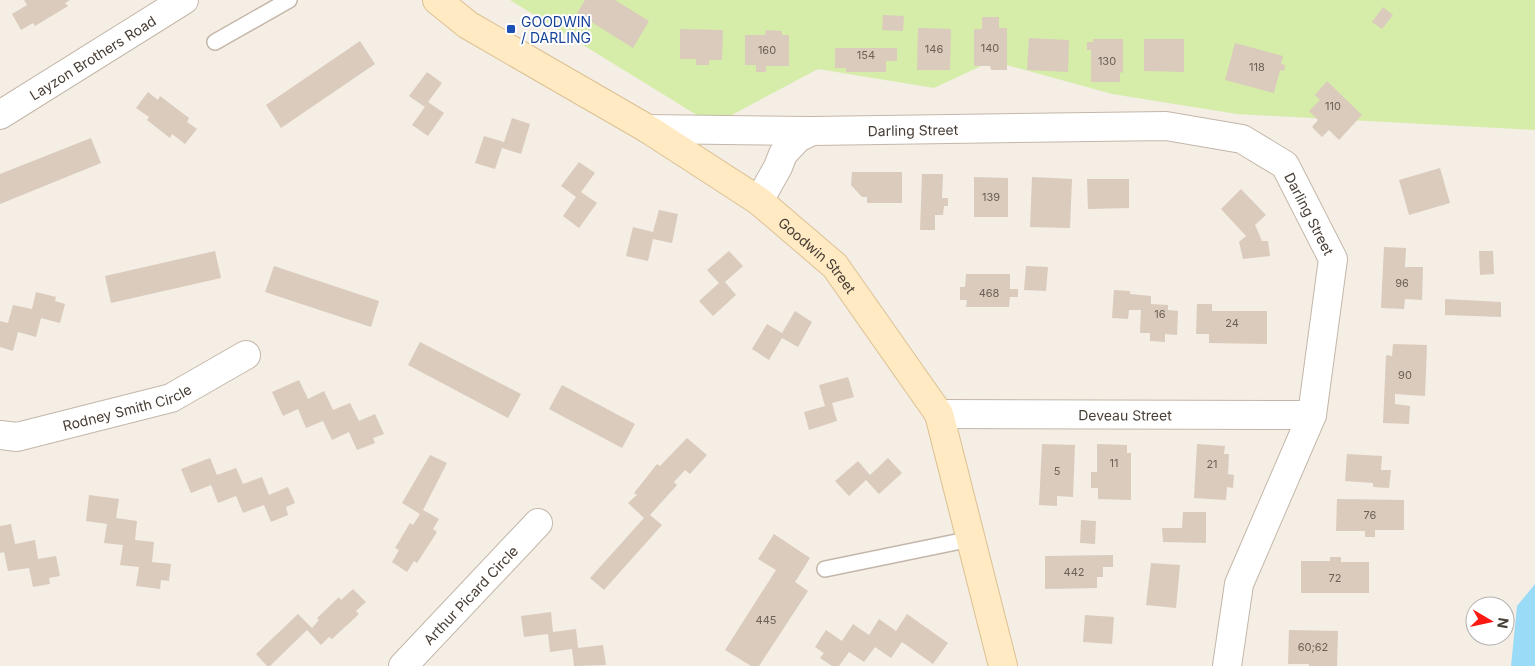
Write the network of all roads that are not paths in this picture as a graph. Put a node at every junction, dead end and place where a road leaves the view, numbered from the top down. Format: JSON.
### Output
{"nodes":[{"id":1,"x":184,"y":0,"type":"edge"},
{"id":2,"x":437,"y":0,"type":"edge"},
{"id":3,"x":283,"y":1,"type":"edge"},
{"id":4,"x":216,"y":42,"type":"dead end"},
{"id":5,"x":0,"y":115,"type":"edge"},
{"id":6,"x":648,"y":129,"type":"junction"},
{"id":7,"x":812,"y":131,"type":"junction"},
{"id":8,"x":759,"y":201,"type":"junction"},
{"id":9,"x":246,"y":355,"type":"dead end"},
{"id":10,"x":938,"y":414,"type":"junction"},
{"id":11,"x":1312,"y":415,"type":"junction"},
{"id":12,"x":0,"y":435,"type":"edge"},
{"id":13,"x":538,"y":523,"type":"dead end"},
{"id":14,"x":971,"y":539,"type":"junction"},
{"id":15,"x":825,"y":569,"type":"dead end"},
{"id":16,"x":402,"y":666,"type":"edge"},
{"id":17,"x":1003,"y":666,"type":"edge"},
{"id":18,"x":1227,"y":666,"type":"edge"}],
"edges":[{"from":1,"to":5,"type":"street","name":"Layzon Brothers Road"},
{"from":2,"to":6,"type":"main road","name":"Goodwin Street"},
{"from":3,"to":4,"type":"lane"},
{"from":6,"to":7,"type":"street","name":"Darling Street"},
{"from":6,"to":8,"type":"main road","name":"Goodwin Street"},
{"from":7,"to":8,"type":"street"},
{"from":7,"to":11,"type":"street","name":"Darling Street"},
{"from":8,"to":10,"type":"main road","name":"Goodwin Street"},
{"from":9,"to":12,"type":"street","name":"Rodney Smith Circle"},
{"from":10,"to":11,"type":"street","name":"Deveau Street"},
{"from":10,"to":14,"type":"main road","name":"Goodwin Street"},
{"from":11,"to":18,"type":"street","name":"Darling Street"},
{"from":13,"to":16,"type":"street","name":"Arthur Picard Circle"},
{"from":14,"to":15,"type":"lane"},
{"from":14,"to":17,"type":"main road","name":"Goodwin Street"}]}
